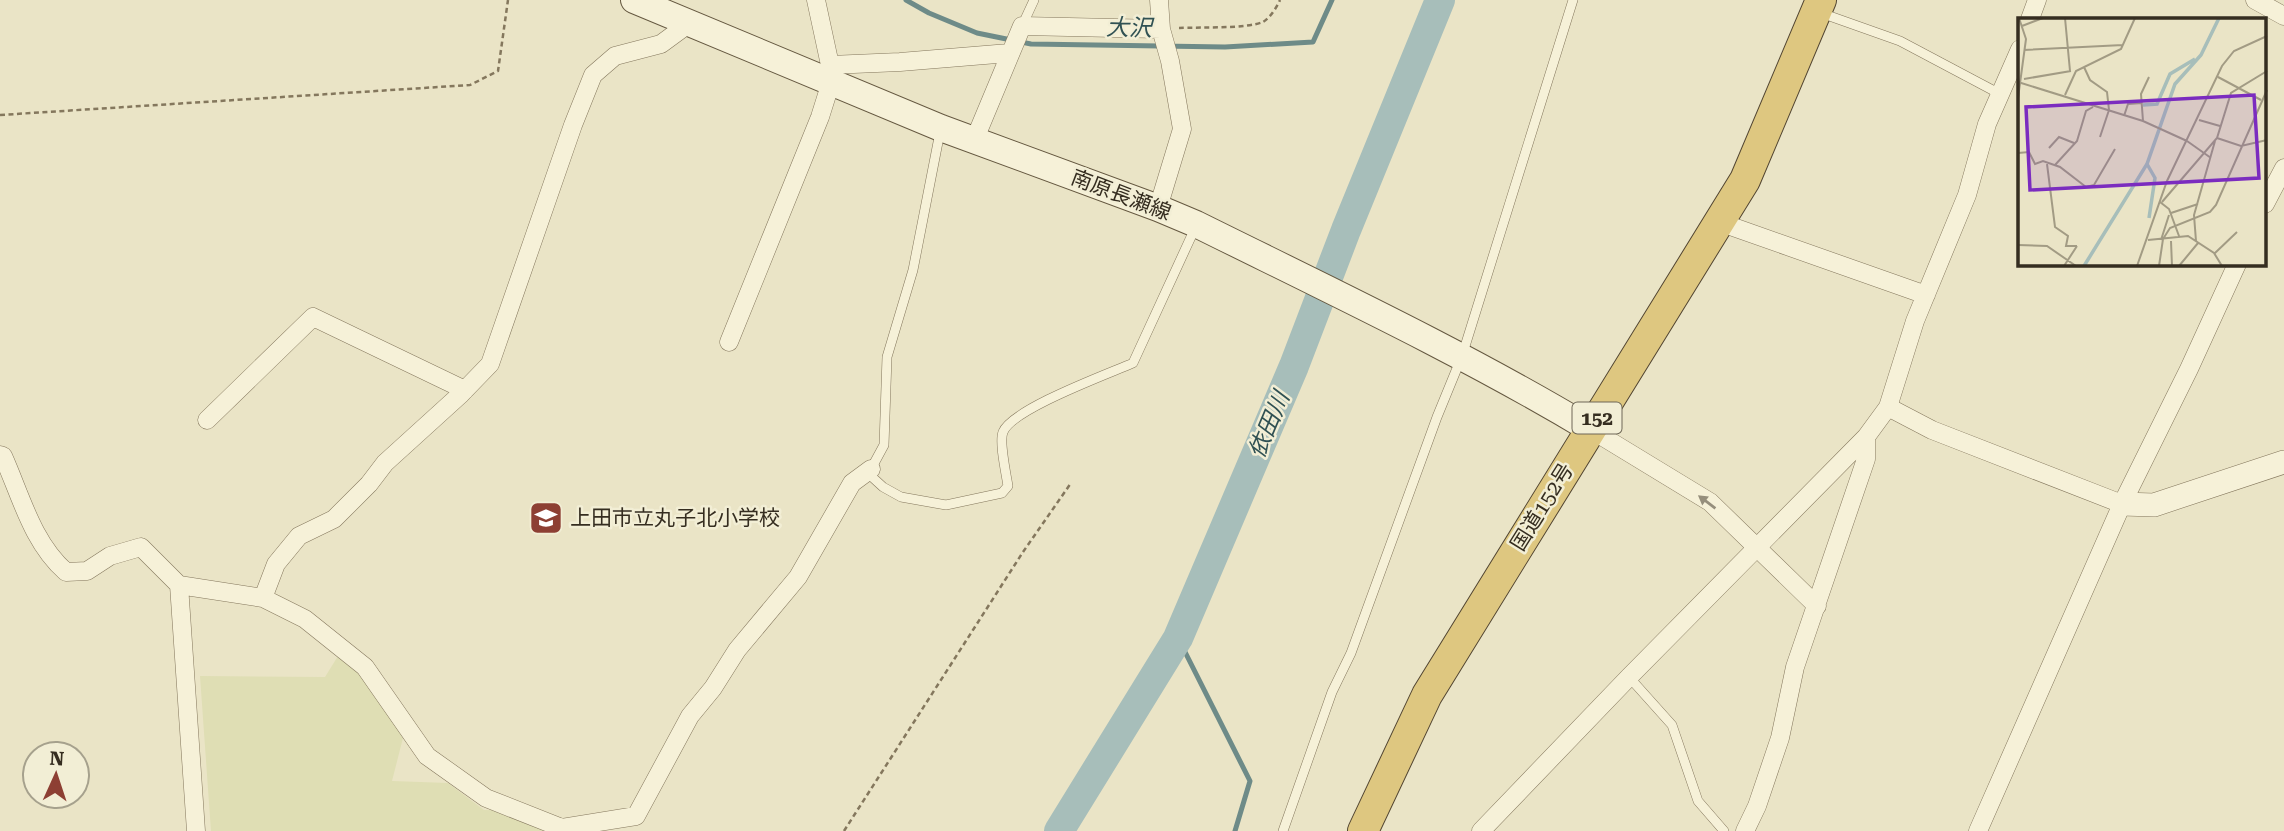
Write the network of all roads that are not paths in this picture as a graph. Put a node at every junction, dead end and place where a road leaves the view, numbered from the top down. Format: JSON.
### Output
{"nodes":[{"id":1,"x":634,"y":0,"type":"edge"},
{"id":2,"x":816,"y":0,"type":"edge"},
{"id":3,"x":1034,"y":0,"type":"edge"},
{"id":4,"x":1159,"y":0,"type":"edge"},
{"id":5,"x":1573,"y":0,"type":"edge"},
{"id":6,"x":2037,"y":0,"type":"edge"},
{"id":7,"x":2255,"y":0,"type":"edge"},
{"id":8,"x":1818,"y":6,"type":"edge"},
{"id":9,"x":2284,"y":16,"type":"edge"},
{"id":10,"x":2030,"y":18,"type":"edge"},
{"id":11,"x":691,"y":22,"type":"junction"},
{"id":12,"x":1023,"y":26,"type":"junction"},
{"id":13,"x":1161,"y":29,"type":"junction"},
{"id":14,"x":1009,"y":53,"type":"junction"},
{"id":15,"x":2018,"y":54,"type":"edge"},
{"id":16,"x":830,"y":73,"type":"junction"},
{"id":17,"x":2000,"y":94,"type":"junction"},
{"id":18,"x":941,"y":128,"type":"junction"},
{"id":19,"x":974,"y":141,"type":"junction"},
{"id":20,"x":2284,"y":168,"type":"edge"},
{"id":21,"x":2266,"y":202,"type":"edge"},
{"id":22,"x":1158,"y":208,"type":"junction"},
{"id":23,"x":1720,"y":222,"type":"junction"},
{"id":24,"x":1196,"y":224,"type":"junction"},
{"id":25,"x":2236,"y":266,"type":"edge"},
{"id":26,"x":1926,"y":295,"type":"junction"},
{"id":27,"x":729,"y":342,"type":"dead end"},
{"id":28,"x":1462,"y":356,"type":"junction"},
{"id":29,"x":465,"y":390,"type":"junction"},
{"id":30,"x":1888,"y":407,"type":"junction"},
{"id":31,"x":207,"y":420,"type":"dead end"},
{"id":32,"x":1590,"y":429,"type":"junction"},
{"id":33,"x":1866,"y":437,"type":"junction"},
{"id":34,"x":0,"y":455,"type":"edge"},
{"id":35,"x":2284,"y":462,"type":"edge"},
{"id":36,"x":871,"y":469,"type":"junction"},
{"id":37,"x":2122,"y":504,"type":"junction"},
{"id":38,"x":1756,"y":548,"type":"junction"},
{"id":39,"x":179,"y":585,"type":"junction"},
{"id":40,"x":262,"y":598,"type":"junction"},
{"id":41,"x":1817,"y":606,"type":"junction"},
{"id":42,"x":1629,"y":677,"type":"junction"},
{"id":43,"x":196,"y":831,"type":"edge"},
{"id":44,"x":1283,"y":831,"type":"edge"},
{"id":45,"x":1363,"y":831,"type":"edge"},
{"id":46,"x":1481,"y":831,"type":"edge"},
{"id":47,"x":1724,"y":831,"type":"edge"},
{"id":48,"x":1745,"y":831,"type":"edge"},
{"id":49,"x":1978,"y":831,"type":"edge"}],
"edges":[{"from":1,"to":11,"type":"main road","name":"南原長瀬線"},
{"from":2,"to":16,"type":"street"},
{"from":3,"to":12,"type":"lane"},
{"from":4,"to":13,"type":"street"},
{"from":5,"to":28,"type":"lane"},
{"from":6,"to":10,"type":"street"},
{"from":7,"to":9,"type":"street"},
{"from":8,"to":17,"type":"lane"},
{"from":8,"to":23,"type":"highway","name":"国道152号","number":"152"},
{"from":11,"to":16,"type":"main road","name":"南原長瀬線"},
{"from":11,"to":29,"type":"street"},
{"from":12,"to":13,"type":"street"},
{"from":12,"to":14,"type":"street"},
{"from":13,"to":22,"type":"street"},
{"from":14,"to":16,"type":"street"},
{"from":14,"to":19,"type":"street"},
{"from":15,"to":17,"type":"street"},
{"from":16,"to":18,"type":"main road","name":"南原長瀬線"},
{"from":16,"to":27,"type":"street"},
{"from":17,"to":26,"type":"street"},
{"from":18,"to":19,"type":"main road","name":"南原長瀬線"},
{"from":18,"to":36,"type":"lane"},
{"from":19,"to":22,"type":"main road","name":"南原長瀬線"},
{"from":20,"to":21,"type":"street"},
{"from":22,"to":24,"type":"main road","name":"南原長瀬線"},
{"from":23,"to":26,"type":"street"},
{"from":23,"to":32,"type":"highway","name":"国道152号","number":"152"},
{"from":24,"to":28,"type":"main road","name":"南原長瀬線"},
{"from":24,"to":36,"type":"lane"},
{"from":25,"to":37,"type":"street"},
{"from":26,"to":30,"type":"street"},
{"from":28,"to":32,"type":"main road","name":"南原長瀬線"},
{"from":28,"to":44,"type":"lane"},
{"from":29,"to":31,"type":"street"},
{"from":29,"to":40,"type":"street"},
{"from":30,"to":33,"type":"street"},
{"from":30,"to":37,"type":"street"},
{"from":38,"to":32,"type":"street","one_way":true},
{"from":32,"to":45,"type":"highway","name":"国道152号","number":"152"},
{"from":33,"to":38,"type":"street"},
{"from":33,"to":41,"type":"street"},
{"from":34,"to":39,"type":"street"},
{"from":35,"to":37,"type":"street"},
{"from":36,"to":40,"type":"street"},
{"from":37,"to":49,"type":"street"},
{"from":38,"to":41,"type":"street"},
{"from":38,"to":42,"type":"street"},
{"from":39,"to":40,"type":"street"},
{"from":39,"to":43,"type":"street"},
{"from":41,"to":48,"type":"street"},
{"from":42,"to":46,"type":"street"},
{"from":42,"to":47,"type":"lane"}]}
